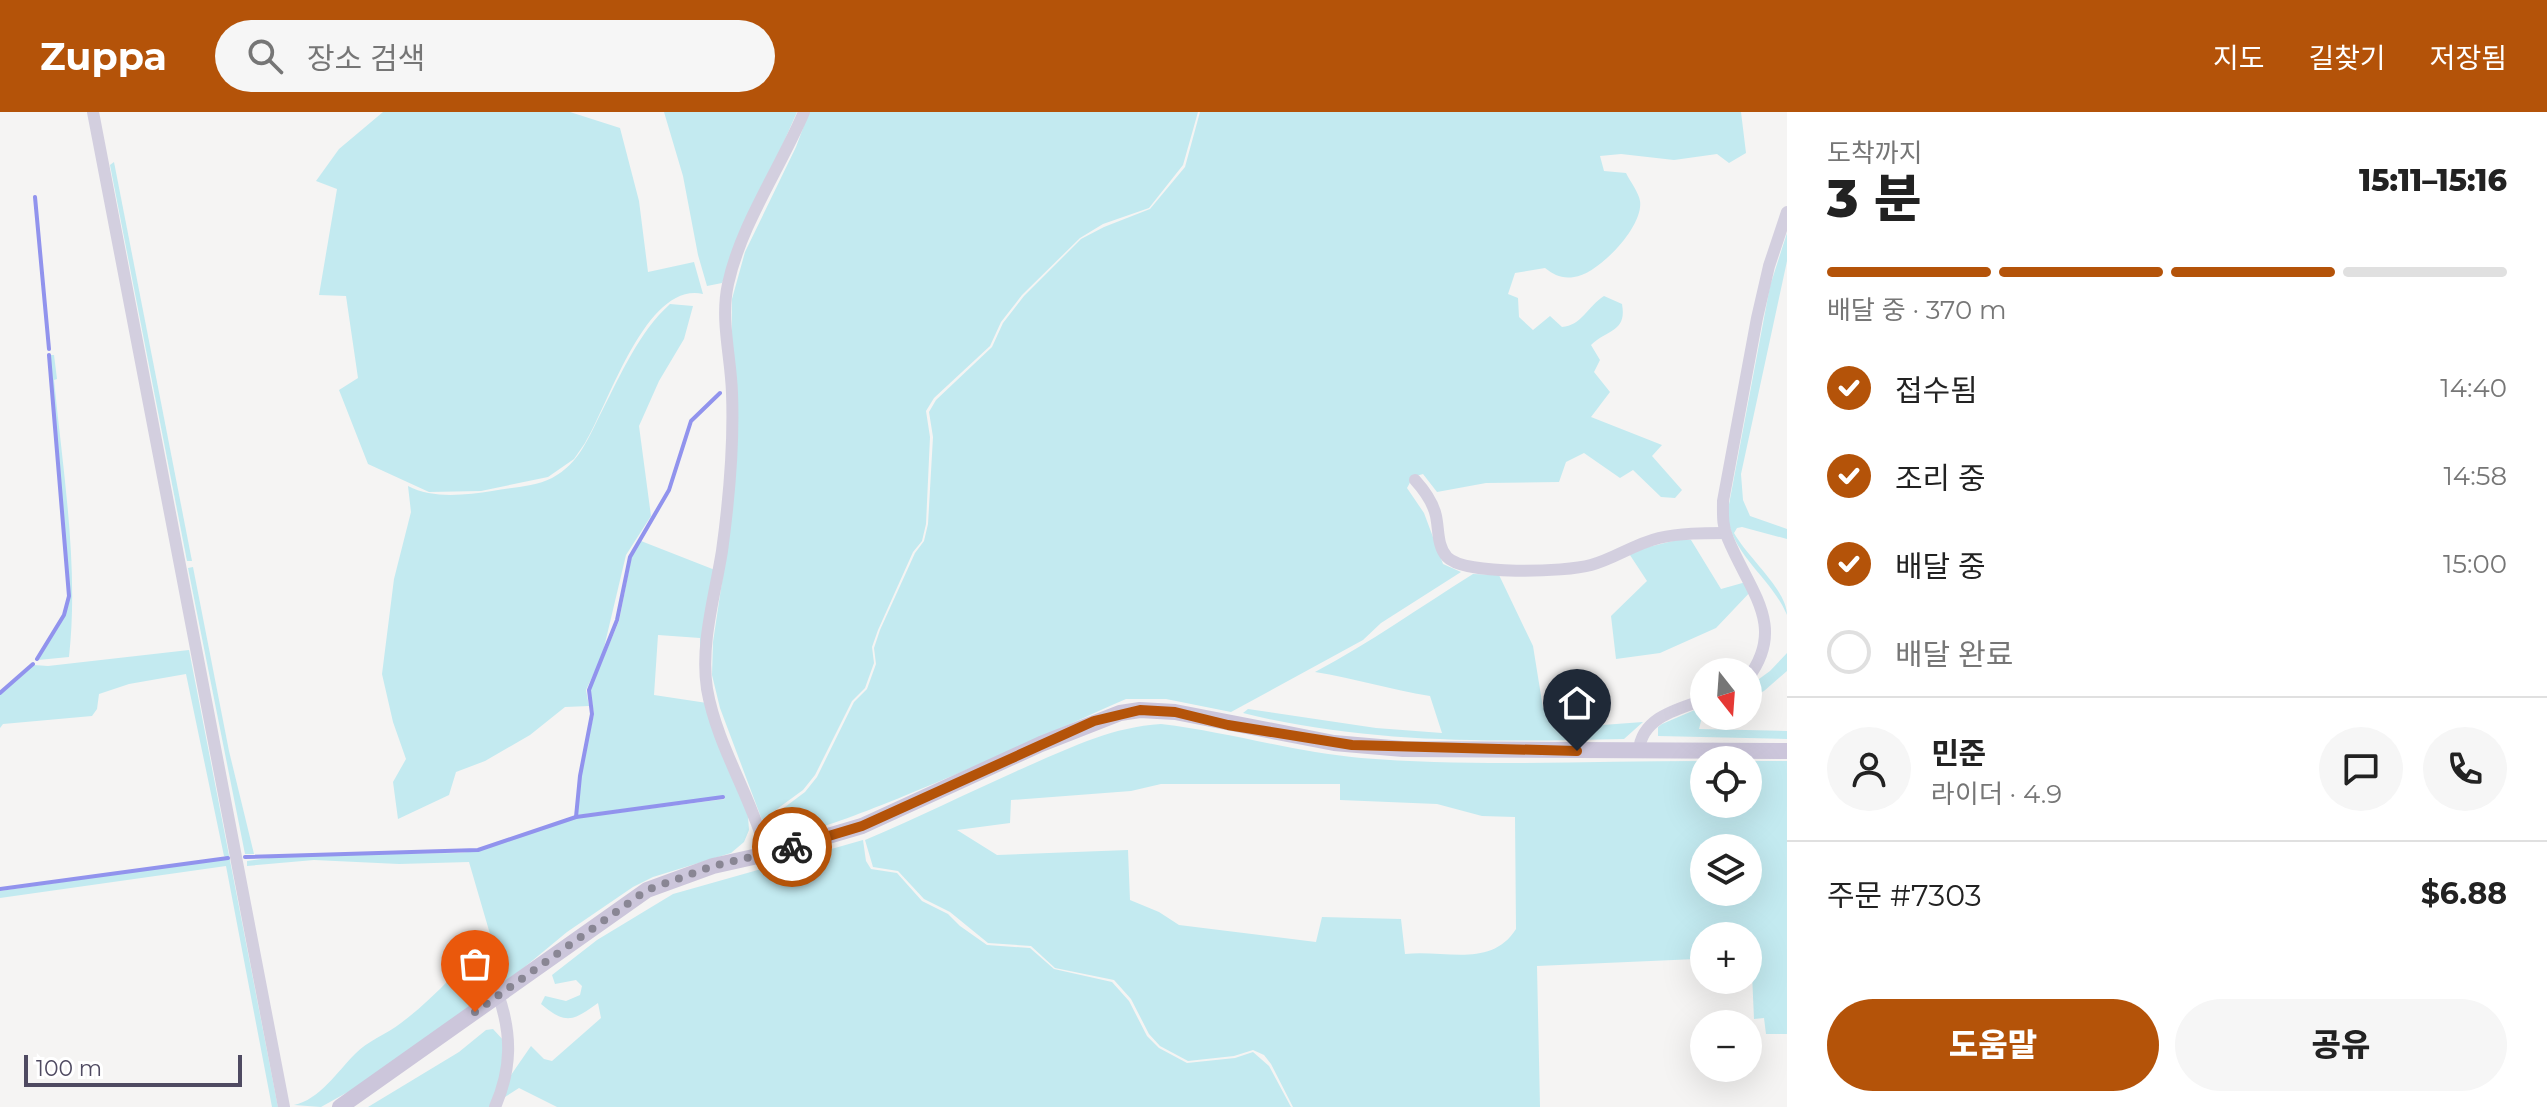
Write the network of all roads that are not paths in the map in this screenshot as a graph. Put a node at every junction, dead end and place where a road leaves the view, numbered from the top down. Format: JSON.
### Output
{"nodes":[{"id":1,"x":93,"y":112,"type":"edge"},
{"id":2,"x":804,"y":112,"type":"edge"},
{"id":3,"x":1787,"y":212,"type":"edge"},
{"id":4,"x":1415,"y":480,"type":"dead end"},
{"id":5,"x":1725,"y":533,"type":"junction"},
{"id":6,"x":1776,"y":608,"type":"dead end"},
{"id":7,"x":1775,"y":654,"type":"dead end"},
{"id":8,"x":1762,"y":666,"type":"edge"},
{"id":9,"x":1690,"y":706,"type":"edge"},
{"id":10,"x":1639,"y":751,"type":"junction"},
{"id":11,"x":1787,"y":751,"type":"edge"},
{"id":12,"x":767,"y":854,"type":"junction"},
{"id":13,"x":498,"y":994,"type":"junction"},
{"id":14,"x":284,"y":1107,"type":"edge"},
{"id":15,"x":340,"y":1107,"type":"edge"},
{"id":16,"x":495,"y":1107,"type":"edge"}],
"edges":[{"from":1,"to":14,"type":"street"},
{"from":2,"to":12,"type":"street"},
{"from":3,"to":5,"type":"street"},
{"from":4,"to":5,"type":"street"},
{"from":5,"to":6,"type":"street"},
{"from":7,"to":8,"type":"street"},
{"from":9,"to":10,"type":"street"},
{"from":10,"to":11,"type":"main road"},
{"from":10,"to":12,"type":"main road"},
{"from":12,"to":13,"type":"main road"},
{"from":13,"to":15,"type":"main road"},
{"from":13,"to":16,"type":"street"}]}
